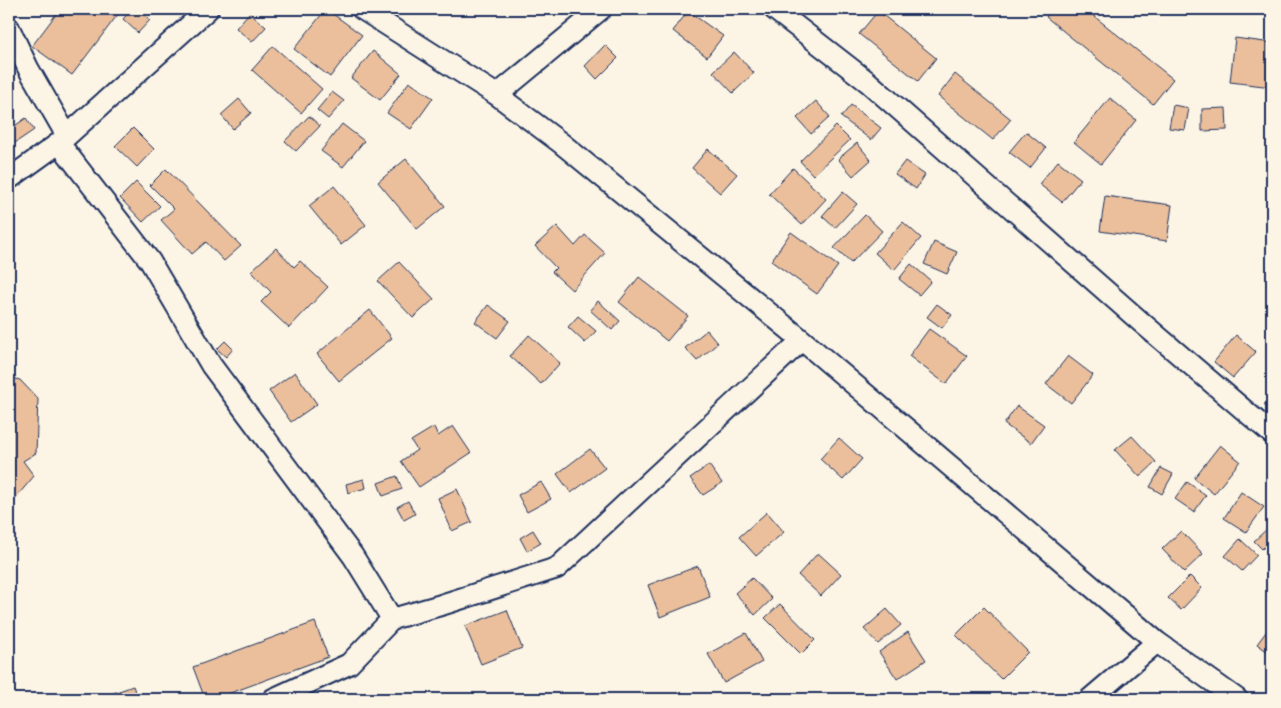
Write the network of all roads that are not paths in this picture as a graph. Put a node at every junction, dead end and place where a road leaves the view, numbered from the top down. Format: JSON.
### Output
{"nodes":[{"id":1,"x":208,"y":9,"type":"edge"},
{"id":2,"x":362,"y":9,"type":"edge"},
{"id":3,"x":601,"y":9,"type":"edge"},
{"id":4,"x":774,"y":9,"type":"edge"},
{"id":5,"x":9,"y":28,"type":"edge"},
{"id":6,"x":497,"y":95,"type":"junction"},
{"id":7,"x":63,"y":139,"type":"junction"},
{"id":8,"x":9,"y":179,"type":"edge"},
{"id":9,"x":802,"y":340,"type":"junction"},
{"id":10,"x":1272,"y":434,"type":"edge"},
{"id":11,"x":392,"y":619,"type":"junction"},
{"id":12,"x":1157,"y":642,"type":"junction"},
{"id":13,"x":273,"y":699,"type":"edge"},
{"id":14,"x":1090,"y":699,"type":"edge"},
{"id":15,"x":1237,"y":699,"type":"edge"}],
"edges":[{"from":1,"to":7,"type":"street"},
{"from":2,"to":6,"type":"street"},
{"from":3,"to":6,"type":"street"},
{"from":4,"to":10,"type":"street"},
{"from":5,"to":7,"type":"street"},
{"from":6,"to":9,"type":"street"},
{"from":7,"to":8,"type":"street"},
{"from":7,"to":11,"type":"street"},
{"from":9,"to":11,"type":"street"},
{"from":9,"to":12,"type":"street"},
{"from":11,"to":13,"type":"street"},
{"from":12,"to":14,"type":"street"},
{"from":12,"to":15,"type":"street"}]}
